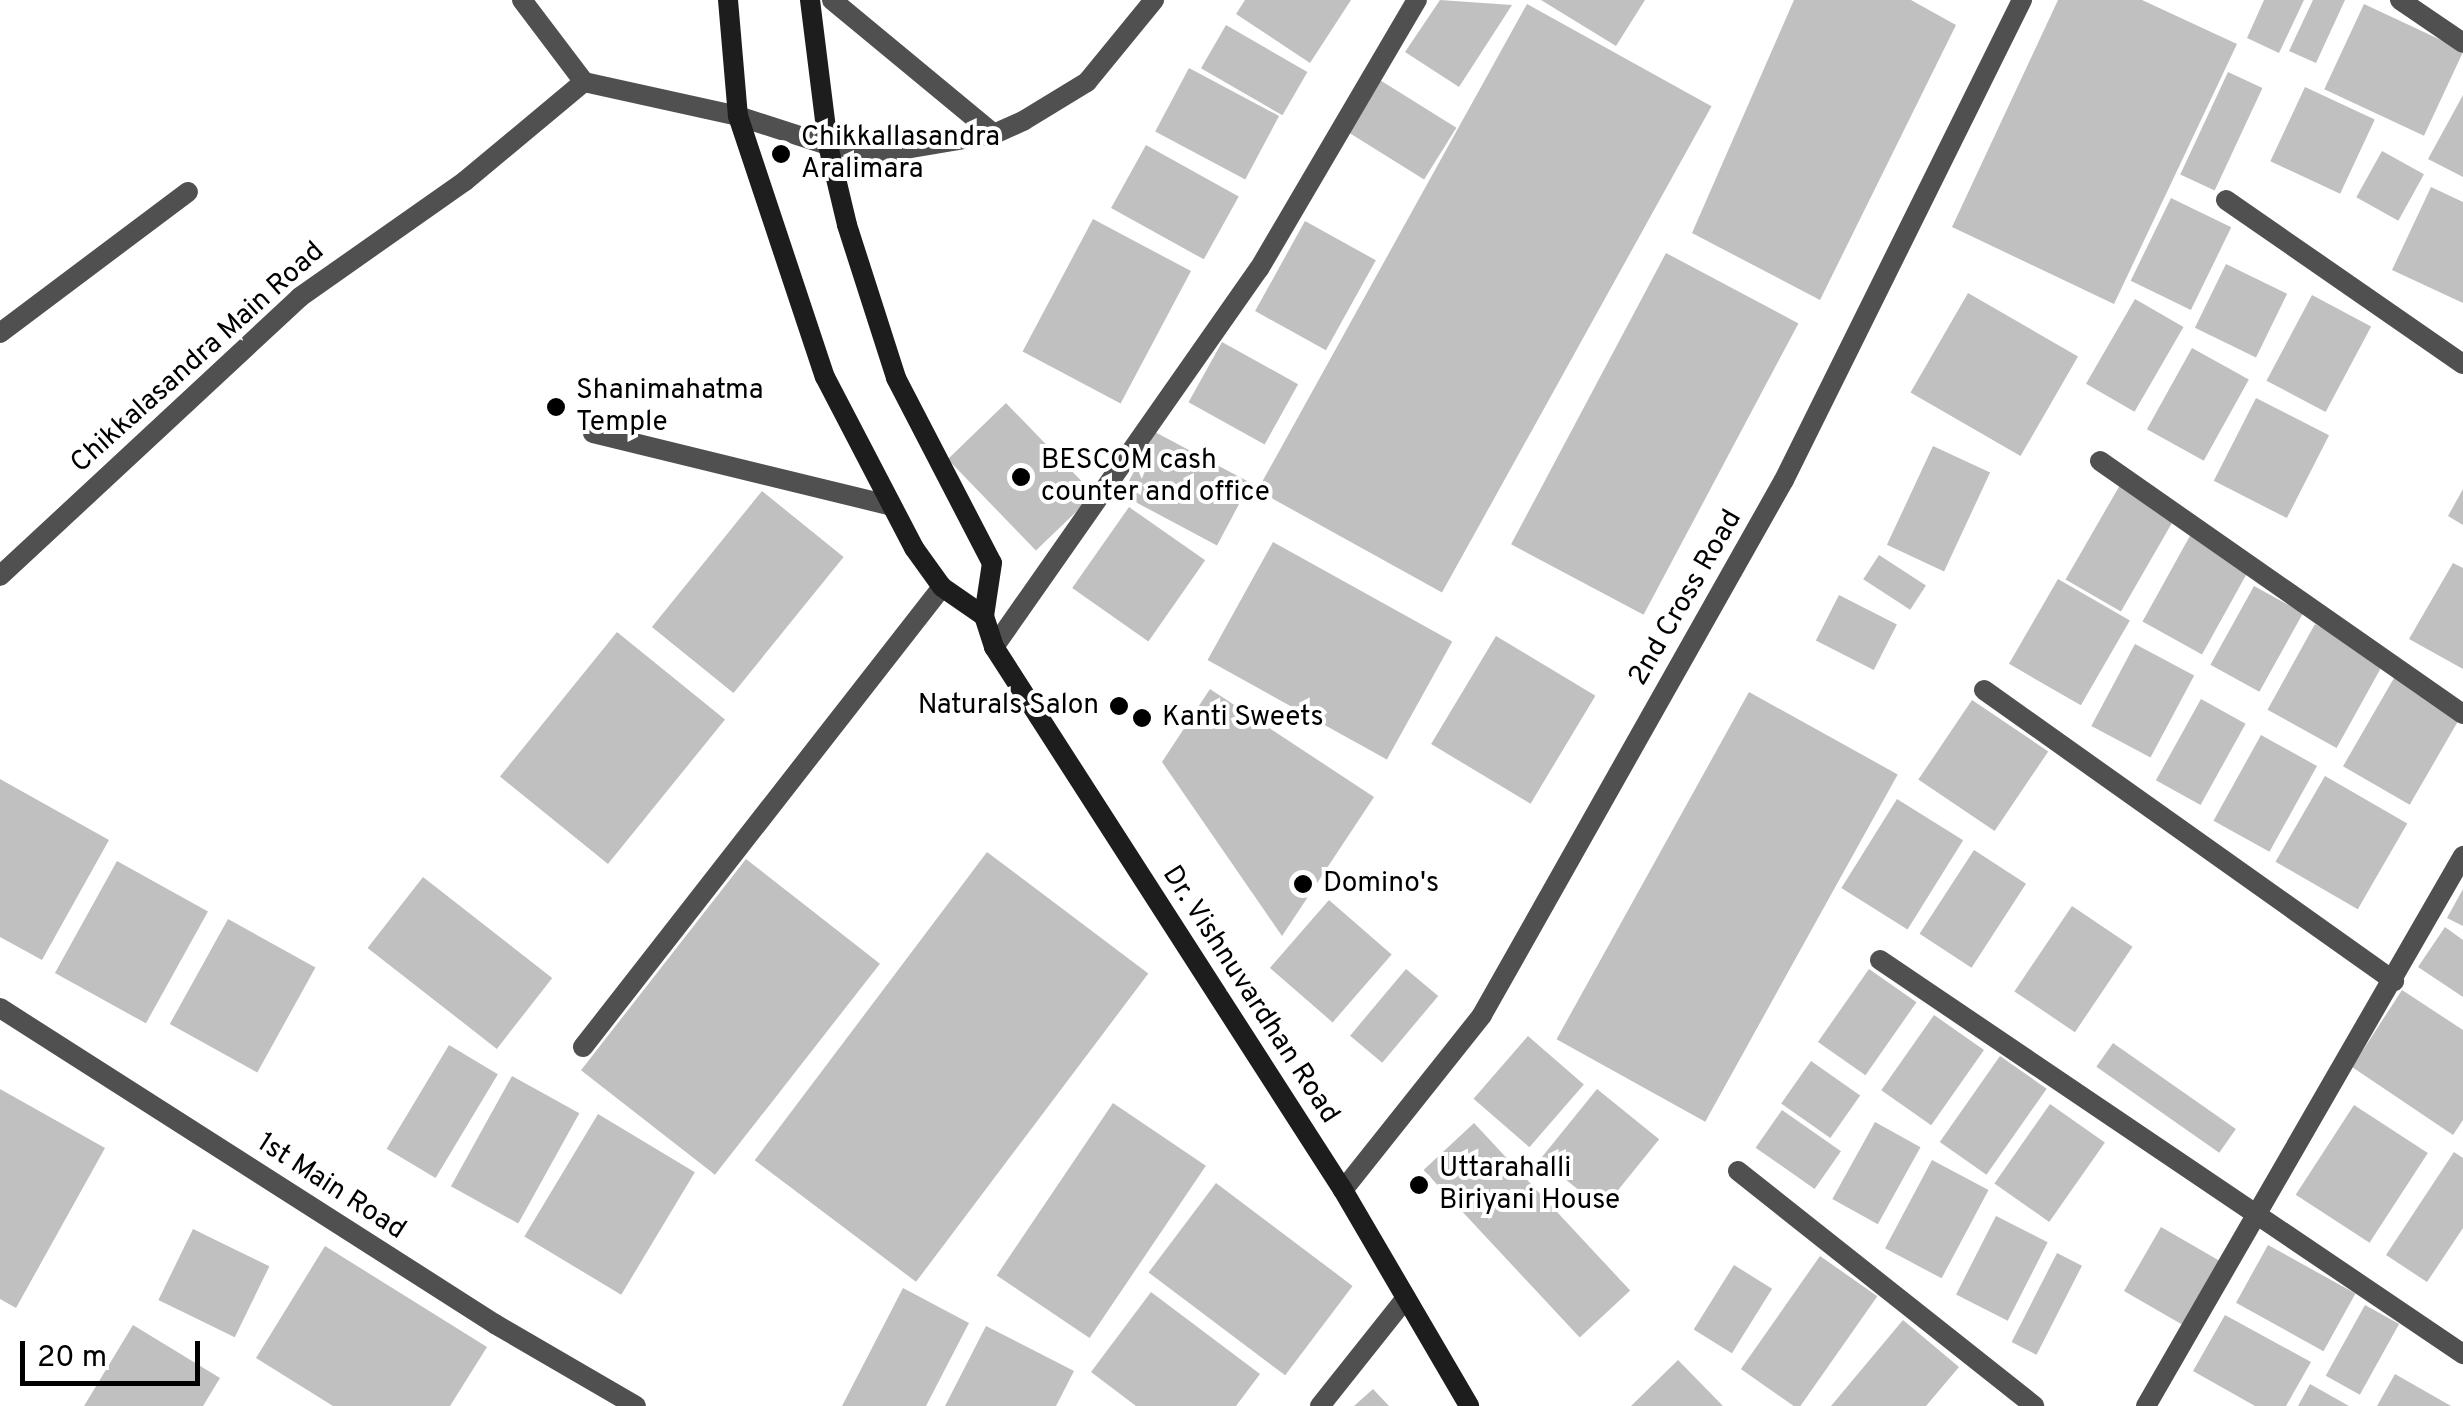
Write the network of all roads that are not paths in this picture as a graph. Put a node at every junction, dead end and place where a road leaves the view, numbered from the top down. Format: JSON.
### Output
{"nodes":[{"id":1,"x":522,"y":0,"type":"edge"},
{"id":2,"x":728,"y":0,"type":"edge"},
{"id":3,"x":810,"y":0,"type":"edge"},
{"id":4,"x":832,"y":0,"type":"edge"},
{"id":5,"x":1154,"y":0,"type":"edge"},
{"id":6,"x":1417,"y":0,"type":"edge"},
{"id":7,"x":2022,"y":0,"type":"edge"},
{"id":8,"x":2400,"y":0,"type":"edge"},
{"id":9,"x":2463,"y":43,"type":"edge"},
{"id":10,"x":584,"y":82,"type":"junction"},
{"id":11,"x":738,"y":116,"type":"junction"},
{"id":12,"x":994,"y":134,"type":"junction"},
{"id":13,"x":828,"y":145,"type":"junction"},
{"id":14,"x":188,"y":192,"type":"dead end"},
{"id":15,"x":2226,"y":200,"type":"dead end"},
{"id":16,"x":0,"y":333,"type":"edge"},
{"id":17,"x":2463,"y":364,"type":"edge"},
{"id":18,"x":593,"y":433,"type":"dead end"},
{"id":19,"x":2100,"y":461,"type":"dead end"},
{"id":20,"x":889,"y":505,"type":"junction"},
{"id":21,"x":0,"y":576,"type":"edge"},
{"id":22,"x":942,"y":587,"type":"junction"},
{"id":23,"x":984,"y":616,"type":"junction"},
{"id":24,"x":994,"y":647,"type":"junction"},
{"id":25,"x":1984,"y":690,"type":"dead end"},
{"id":26,"x":2463,"y":714,"type":"edge"},
{"id":27,"x":2463,"y":856,"type":"edge"},
{"id":28,"x":1880,"y":960,"type":"dead end"},
{"id":29,"x":2394,"y":980,"type":"junction"},
{"id":30,"x":0,"y":1008,"type":"edge"},
{"id":31,"x":583,"y":1046,"type":"dead end"},
{"id":32,"x":1738,"y":1171,"type":"dead end"},
{"id":33,"x":1343,"y":1190,"type":"junction"},
{"id":34,"x":2253,"y":1214,"type":"junction"},
{"id":35,"x":1406,"y":1298,"type":"junction"},
{"id":36,"x":2463,"y":1354,"type":"edge"},
{"id":37,"x":636,"y":1406,"type":"edge"},
{"id":38,"x":1320,"y":1406,"type":"edge"},
{"id":39,"x":1469,"y":1406,"type":"edge"},
{"id":40,"x":2034,"y":1406,"type":"edge"},
{"id":41,"x":2146,"y":1406,"type":"edge"}],
"edges":[{"from":1,"to":10,"type":"street"},
{"from":2,"to":11,"type":"main road"},
{"from":3,"to":13,"type":"main road","name":"Dr. Vishnuvardhan Road"},
{"from":4,"to":12,"type":"street"},
{"from":5,"to":12,"type":"street"},
{"from":6,"to":24,"type":"street"},
{"from":7,"to":33,"type":"street","name":"2nd Cross Road"},
{"from":8,"to":9,"type":"street"},
{"from":10,"to":11,"type":"street"},
{"from":10,"to":21,"type":"street","name":"Chikkalasandra Main Road"},
{"from":11,"to":13,"type":"street"},
{"from":11,"to":20,"type":"main road"},
{"from":12,"to":13,"type":"street"},
{"from":13,"to":23,"type":"main road","name":"Dr. Vishnuvardhan Road"},
{"from":14,"to":16,"type":"street"},
{"from":15,"to":17,"type":"street"},
{"from":18,"to":20,"type":"street"},
{"from":19,"to":26,"type":"street"},
{"from":20,"to":22,"type":"main road"},
{"from":22,"to":23,"type":"main road"},
{"from":22,"to":31,"type":"street"},
{"from":23,"to":24,"type":"main road","name":"Dr. Vishnuvardhan Road"},
{"from":24,"to":33,"type":"main road","name":"Dr. Vishnuvardhan Road"},
{"from":25,"to":29,"type":"street"},
{"from":27,"to":29,"type":"street"},
{"from":28,"to":34,"type":"street"},
{"from":29,"to":34,"type":"street"},
{"from":30,"to":37,"type":"street","name":"1st Main Road"},
{"from":32,"to":40,"type":"street"},
{"from":33,"to":35,"type":"main road","name":"Dr. Vishnuvardhan Road"},
{"from":34,"to":36,"type":"street"},
{"from":34,"to":41,"type":"street"},
{"from":35,"to":38,"type":"street"},
{"from":35,"to":39,"type":"main road","name":"Dr. Vishnuvardhan Road"}]}
